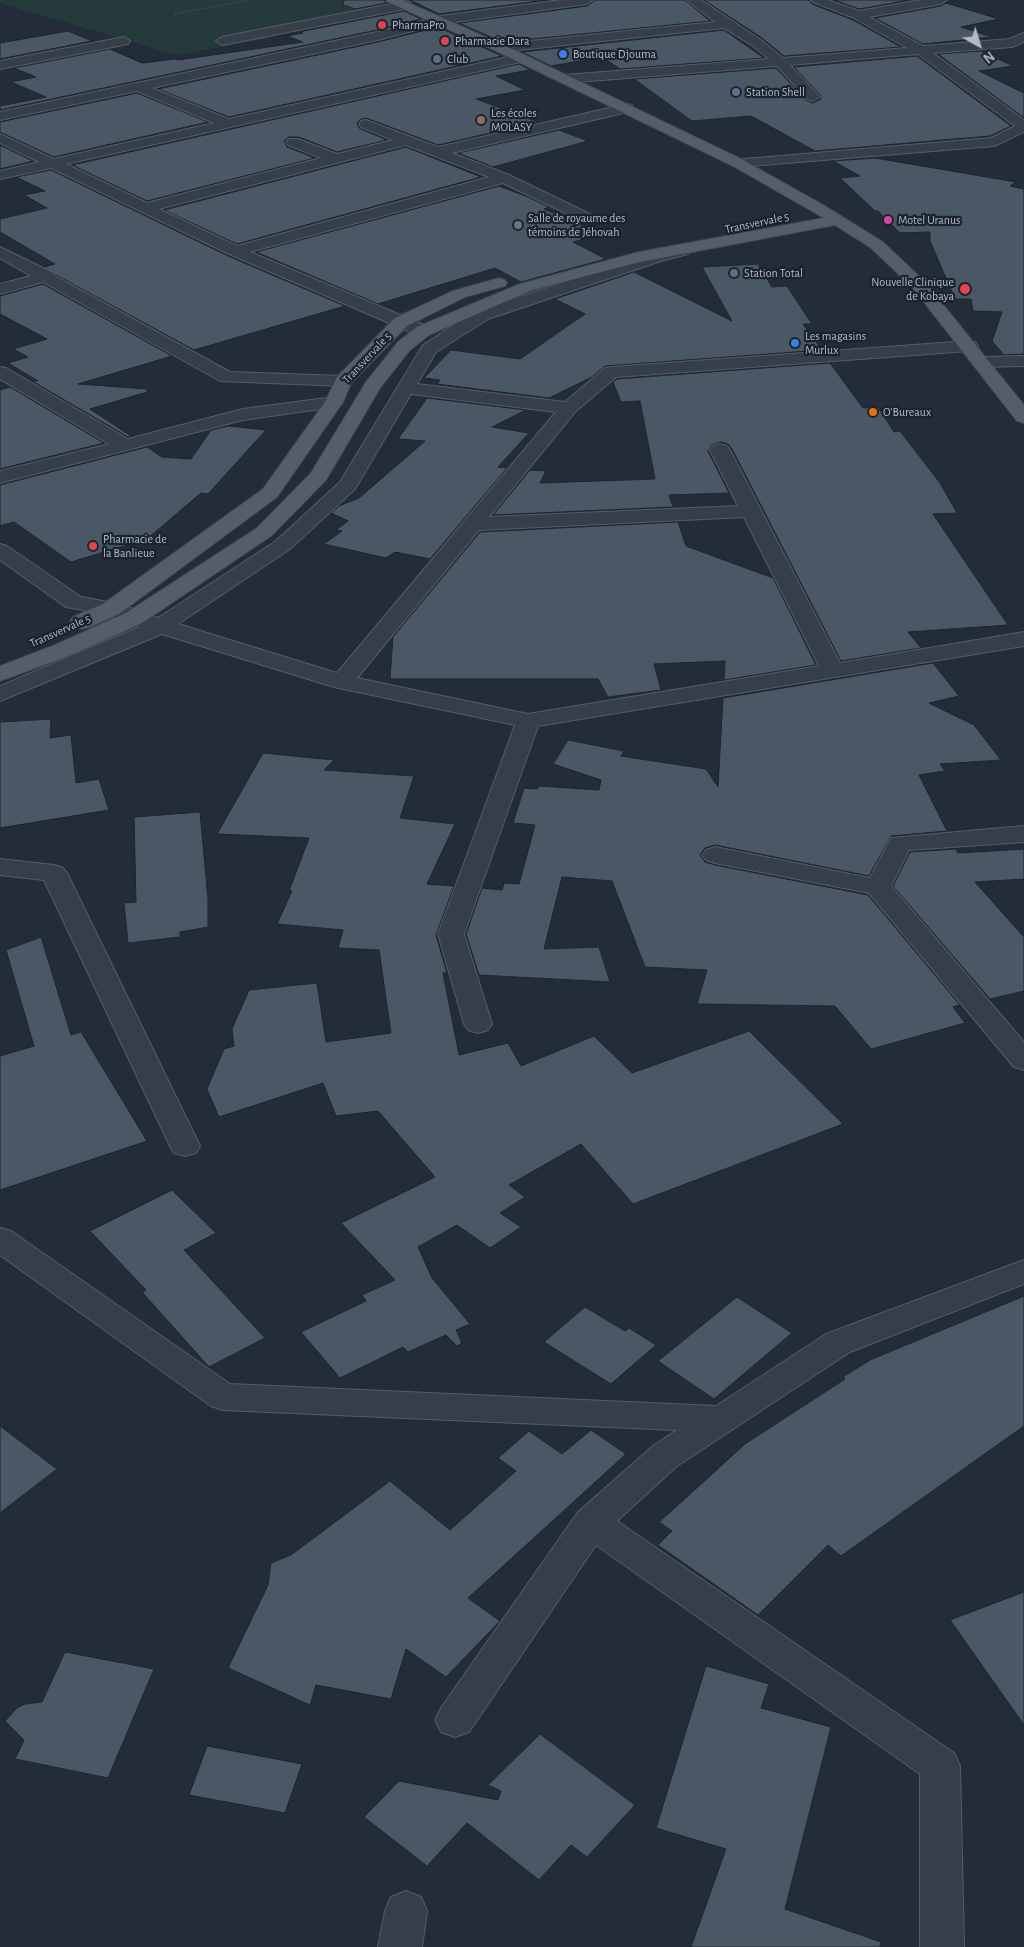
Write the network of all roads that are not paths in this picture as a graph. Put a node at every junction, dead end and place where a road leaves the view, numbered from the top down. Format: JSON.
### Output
{"nodes":[{"id":1,"x":587,"y":0,"type":"edge"},
{"id":2,"x":693,"y":0,"type":"edge"},
{"id":3,"x":817,"y":0,"type":"edge"},
{"id":4,"x":940,"y":0,"type":"edge"},
{"id":5,"x":404,"y":2,"type":"edge"},
{"id":6,"x":858,"y":15,"type":"junction"},
{"id":7,"x":440,"y":20,"type":"junction"},
{"id":8,"x":726,"y":24,"type":"junction"},
{"id":9,"x":1024,"y":37,"type":"edge"},
{"id":10,"x":124,"y":40,"type":"dead end"},
{"id":11,"x":222,"y":41,"type":"dead end"},
{"id":12,"x":500,"y":48,"type":"junction"},
{"id":13,"x":922,"y":51,"type":"junction"},
{"id":14,"x":520,"y":58,"type":"junction"},
{"id":15,"x":781,"y":62,"type":"junction"},
{"id":16,"x":0,"y":65,"type":"edge"},
{"id":17,"x":565,"y":79,"type":"junction"},
{"id":18,"x":139,"y":86,"type":"junction"},
{"id":19,"x":813,"y":97,"type":"dead end"},
{"id":20,"x":627,"y":108,"type":"junction"},
{"id":21,"x":0,"y":116,"type":"edge"},
{"id":22,"x":228,"y":124,"type":"junction"},
{"id":23,"x":366,"y":124,"type":"dead end"},
{"id":24,"x":1024,"y":126,"type":"edge"},
{"id":25,"x":0,"y":138,"type":"edge"},
{"id":26,"x":408,"y":140,"type":"junction"},
{"id":27,"x":293,"y":142,"type":"dead end"},
{"id":28,"x":437,"y":152,"type":"junction"},
{"id":29,"x":337,"y":158,"type":"junction"},
{"id":30,"x":54,"y":163,"type":"junction"},
{"id":31,"x":738,"y":163,"type":"junction"},
{"id":32,"x":0,"y":175,"type":"edge"},
{"id":33,"x":504,"y":178,"type":"junction"},
{"id":34,"x":144,"y":208,"type":"junction"},
{"id":35,"x":820,"y":209,"type":"junction"},
{"id":36,"x":590,"y":220,"type":"dead end"},
{"id":37,"x":837,"y":220,"type":"junction"},
{"id":38,"x":750,"y":235,"type":"junction"},
{"id":39,"x":235,"y":251,"type":"junction"},
{"id":40,"x":0,"y":252,"type":"edge"},
{"id":41,"x":47,"y":276,"type":"junction"},
{"id":42,"x":0,"y":289,"type":"edge"},
{"id":43,"x":401,"y":322,"type":"junction"},
{"id":44,"x":423,"y":330,"type":"junction"},
{"id":45,"x":969,"y":346,"type":"junction"},
{"id":46,"x":982,"y":362,"type":"junction"},
{"id":47,"x":1024,"y":362,"type":"edge"},
{"id":48,"x":0,"y":372,"type":"edge"},
{"id":49,"x":343,"y":381,"type":"junction"},
{"id":50,"x":406,"y":388,"type":"junction"},
{"id":51,"x":334,"y":402,"type":"junction"},
{"id":52,"x":569,"y":408,"type":"junction"},
{"id":53,"x":1024,"y":417,"type":"edge"},
{"id":54,"x":123,"y":444,"type":"junction"},
{"id":55,"x":720,"y":450,"type":"dead end"},
{"id":56,"x":0,"y":477,"type":"edge"},
{"id":57,"x":752,"y":512,"type":"junction"},
{"id":58,"x":473,"y":524,"type":"junction"},
{"id":59,"x":0,"y":550,"type":"edge"},
{"id":60,"x":110,"y":609,"type":"junction"},
{"id":61,"x":134,"y":618,"type":"junction"},
{"id":62,"x":161,"y":626,"type":"junction"},
{"id":63,"x":68,"y":628,"type":"dead end"},
{"id":64,"x":1024,"y":639,"type":"edge"},
{"id":65,"x":34,"y":643,"type":"dead end"},
{"id":66,"x":8,"y":652,"type":"dead end"},
{"id":67,"x":833,"y":671,"type":"junction"},
{"id":68,"x":0,"y":674,"type":"edge"},
{"id":69,"x":342,"y":682,"type":"junction"},
{"id":70,"x":0,"y":694,"type":"edge"},
{"id":71,"x":528,"y":721,"type":"junction"},
{"id":72,"x":1024,"y":834,"type":"edge"},
{"id":73,"x":715,"y":855,"type":"dead end"},
{"id":74,"x":0,"y":867,"type":"edge"},
{"id":75,"x":878,"y":887,"type":"junction"},
{"id":76,"x":478,"y":1024,"type":"dead end"},
{"id":77,"x":1024,"y":1061,"type":"edge"},
{"id":78,"x":185,"y":1146,"type":"dead end"},
{"id":79,"x":0,"y":1239,"type":"edge"},
{"id":80,"x":1024,"y":1271,"type":"edge"},
{"id":81,"x":720,"y":1419,"type":"junction"},
{"id":82,"x":591,"y":1522,"type":"junction"},
{"id":83,"x":455,"y":1720,"type":"dead end"},
{"id":84,"x":942,"y":1947,"type":"edge"}],
"edges":[{"from":1,"to":7,"type":"street"},
{"from":2,"to":8,"type":"street"},
{"from":3,"to":6,"type":"street"},
{"from":4,"to":6,"type":"street"},
{"from":5,"to":7,"type":"main road"},
{"from":5,"to":11,"type":"street"},
{"from":6,"to":13,"type":"street"},
{"from":7,"to":12,"type":"main road"},
{"from":7,"to":18,"type":"street"},
{"from":8,"to":12,"type":"street"},
{"from":8,"to":15,"type":"street"},
{"from":9,"to":13,"type":"street"},
{"from":10,"to":16,"type":"street"},
{"from":12,"to":14,"type":"main road"},
{"from":13,"to":15,"type":"street"},
{"from":13,"to":24,"type":"street"},
{"from":14,"to":17,"type":"main road"},
{"from":14,"to":22,"type":"street"},
{"from":15,"to":17,"type":"street"},
{"from":15,"to":19,"type":"street"},
{"from":17,"to":20,"type":"main road"},
{"from":18,"to":21,"type":"street"},
{"from":18,"to":22,"type":"street"},
{"from":20,"to":28,"type":"street"},
{"from":20,"to":31,"type":"main road"},
{"from":22,"to":30,"type":"street"},
{"from":23,"to":26,"type":"street"},
{"from":24,"to":31,"type":"street"},
{"from":25,"to":30,"type":"street"},
{"from":26,"to":28,"type":"street"},
{"from":26,"to":29,"type":"street"},
{"from":27,"to":29,"type":"street"},
{"from":28,"to":33,"type":"street"},
{"from":29,"to":34,"type":"street"},
{"from":30,"to":32,"type":"street"},
{"from":30,"to":34,"type":"street"},
{"from":31,"to":35,"type":"main road"},
{"from":33,"to":36,"type":"street"},
{"from":33,"to":39,"type":"street"},
{"from":34,"to":39,"type":"street"},
{"from":35,"to":37,"type":"main road"},
{"from":35,"to":43,"type":"main road","name":"Transvervale 5"},
{"from":37,"to":38,"type":"main road","name":"Transvervale 5"},
{"from":37,"to":45,"type":"main road"},
{"from":38,"to":44,"type":"main road","name":"Transvervale 5"},
{"from":38,"to":50,"type":"street","name":"Transvervale 5"},
{"from":39,"to":43,"type":"street"},
{"from":40,"to":41,"type":"street"},
{"from":41,"to":42,"type":"street"},
{"from":41,"to":49,"type":"street"},
{"from":43,"to":44,"type":"street"},
{"from":43,"to":49,"type":"main road","name":"Transvervale 5"},
{"from":44,"to":61,"type":"main road","name":"Transvervale 5"},
{"from":45,"to":46,"type":"main road"},
{"from":45,"to":52,"type":"street"},
{"from":46,"to":47,"type":"street"},
{"from":46,"to":53,"type":"main road"},
{"from":48,"to":54,"type":"street"},
{"from":49,"to":51,"type":"main road","name":"Transvervale 5"},
{"from":50,"to":52,"type":"street"},
{"from":50,"to":62,"type":"street","name":"Transvervale 5"},
{"from":51,"to":54,"type":"street"},
{"from":51,"to":60,"type":"main road","name":"Transvervale 5"},
{"from":52,"to":58,"type":"street"},
{"from":54,"to":56,"type":"street"},
{"from":55,"to":57,"type":"street"},
{"from":57,"to":58,"type":"street"},
{"from":57,"to":67,"type":"street"},
{"from":58,"to":69,"type":"street"},
{"from":59,"to":60,"type":"street"},
{"from":60,"to":61,"type":"street"},
{"from":60,"to":63,"type":"main road","name":"Transvervale 5"},
{"from":61,"to":62,"type":"street"},
{"from":61,"to":68,"type":"main road","name":"Transvervale 5"},
{"from":62,"to":69,"type":"street"},
{"from":62,"to":70,"type":"street","name":"Transvervale 5"},
{"from":64,"to":67,"type":"street"},
{"from":65,"to":66,"type":"main road","name":"Transvervale 5"},
{"from":67,"to":71,"type":"street"},
{"from":69,"to":71,"type":"street"},
{"from":71,"to":76,"type":"street"},
{"from":72,"to":75,"type":"street"},
{"from":73,"to":75,"type":"street"},
{"from":74,"to":78,"type":"street"},
{"from":75,"to":77,"type":"street"},
{"from":79,"to":81,"type":"street"},
{"from":80,"to":81,"type":"street"},
{"from":81,"to":82,"type":"street"},
{"from":82,"to":83,"type":"street"},
{"from":82,"to":84,"type":"street"}]}
